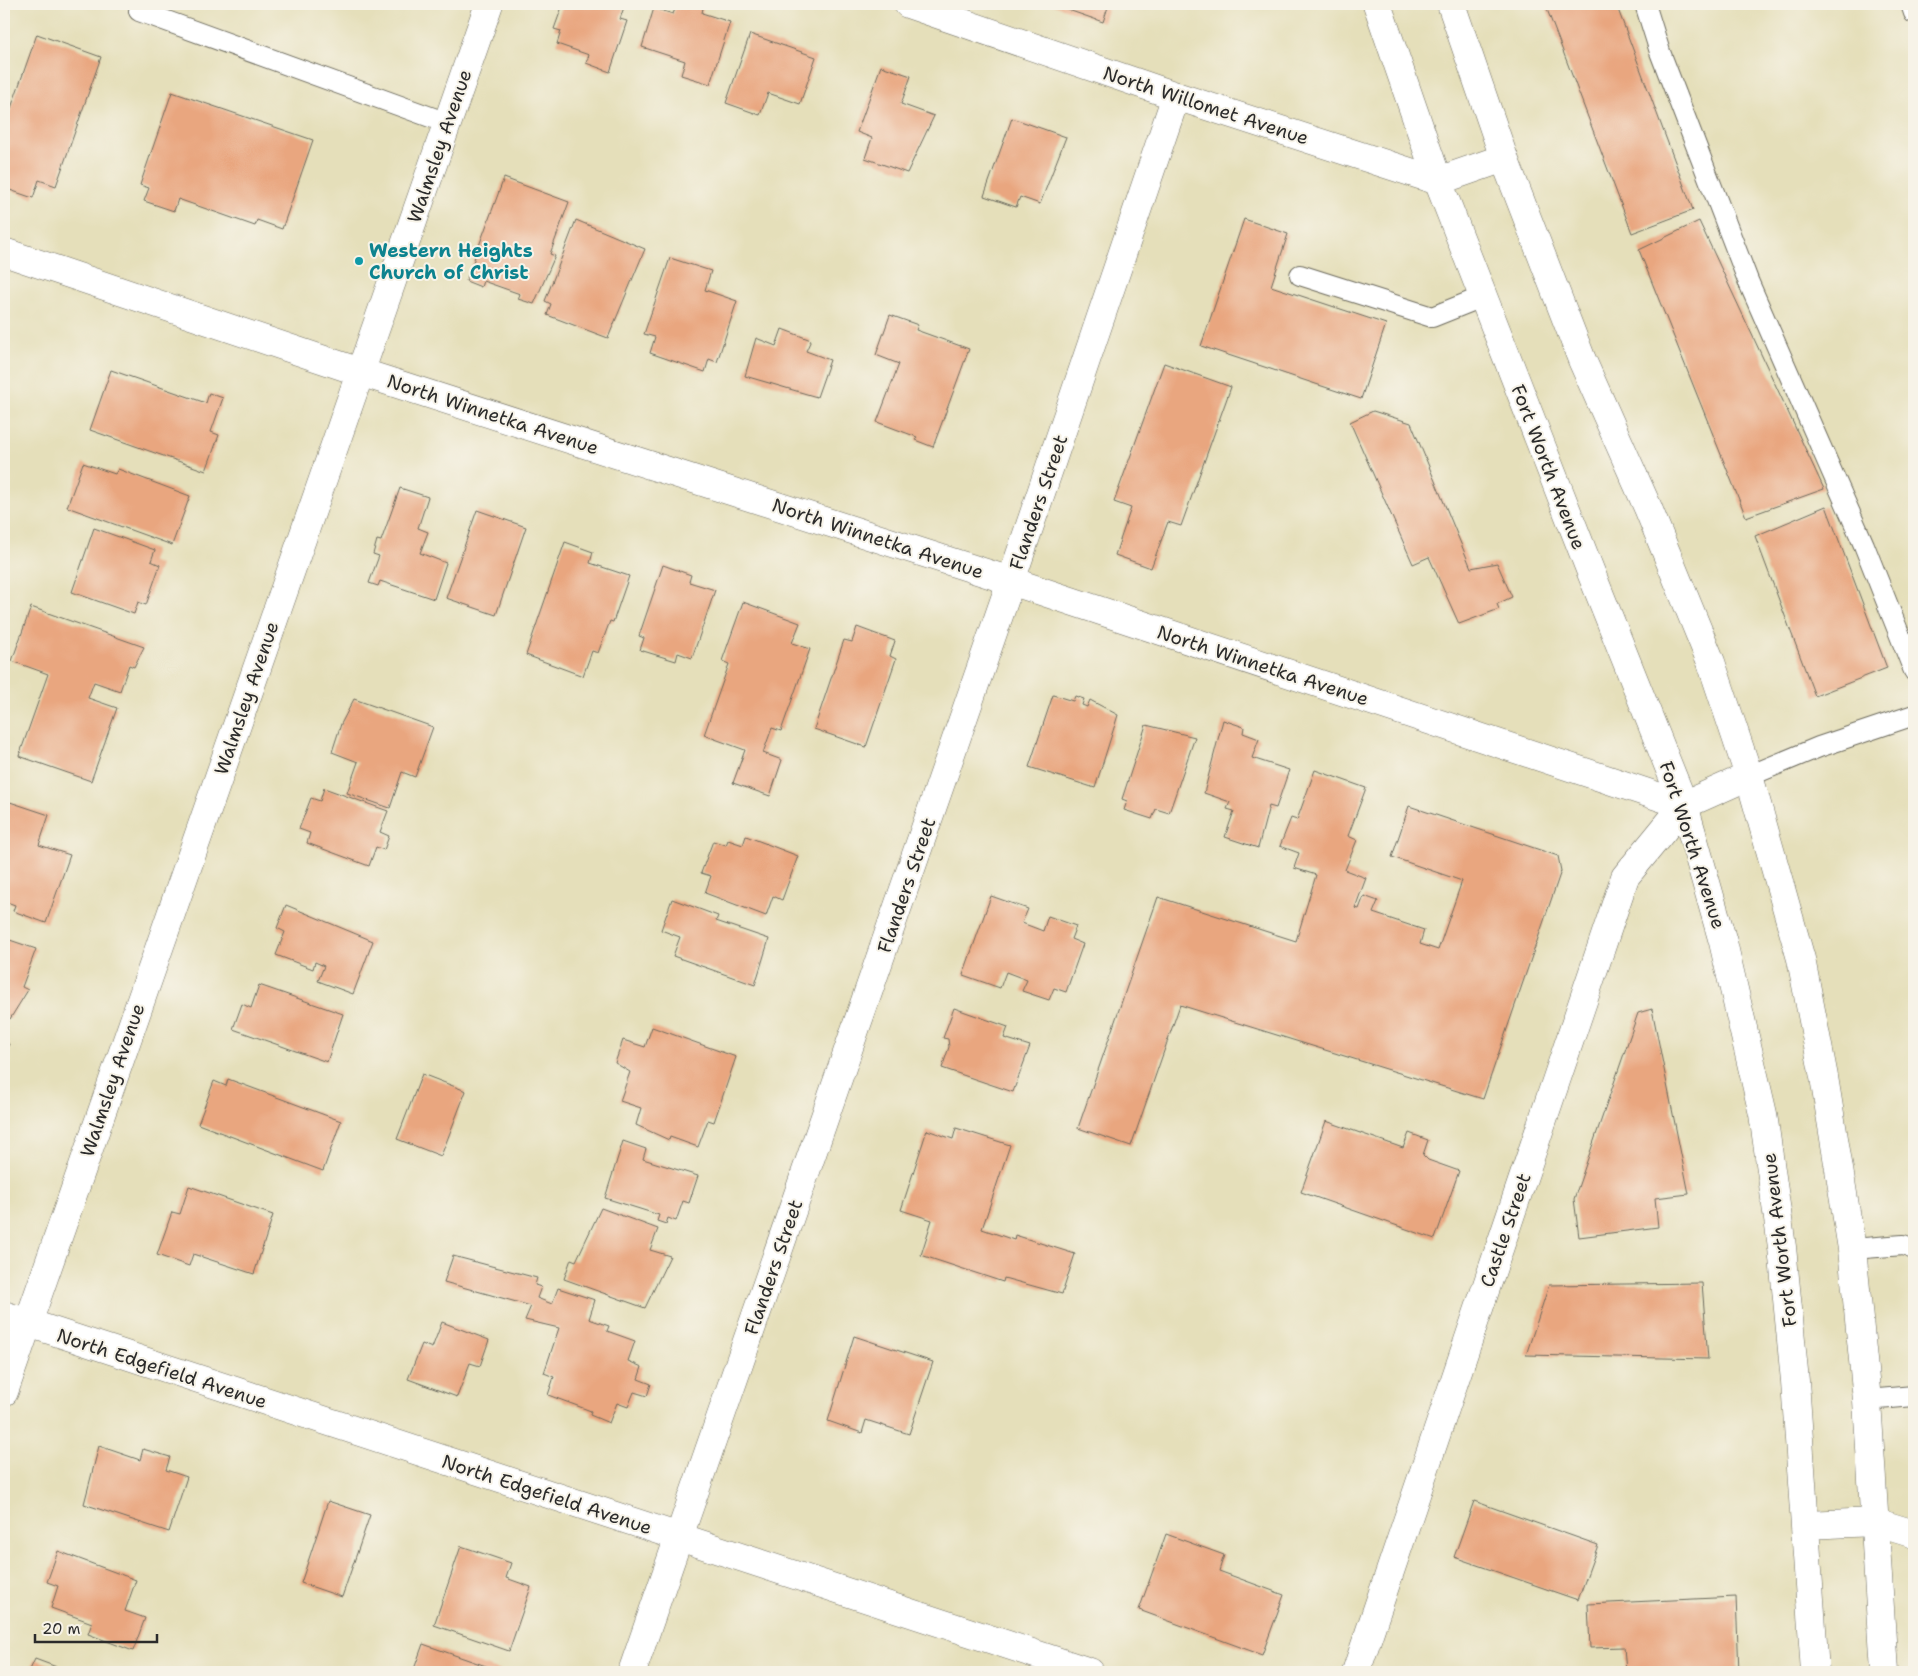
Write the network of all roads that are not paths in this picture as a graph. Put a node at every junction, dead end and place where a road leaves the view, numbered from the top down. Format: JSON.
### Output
{"nodes":[{"id":1,"x":489,"y":4,"type":"edge"},
{"id":2,"x":908,"y":4,"type":"edge"},
{"id":3,"x":1377,"y":4,"type":"edge"},
{"id":4,"x":1451,"y":4,"type":"edge"},
{"id":5,"x":1645,"y":4,"type":"edge"},
{"id":6,"x":1911,"y":4,"type":"edge"},
{"id":7,"x":140,"y":7,"type":"edge"},
{"id":8,"x":1914,"y":12,"type":"edge"},
{"id":9,"x":1176,"y":96,"type":"junction"},
{"id":10,"x":447,"y":123,"type":"junction"},
{"id":11,"x":1504,"y":158,"type":"junction"},
{"id":12,"x":1438,"y":181,"type":"junction"},
{"id":13,"x":4,"y":252,"type":"edge"},
{"id":14,"x":1300,"y":275,"type":"dead end"},
{"id":15,"x":1482,"y":297,"type":"junction"},
{"id":16,"x":360,"y":372,"type":"junction"},
{"id":17,"x":1011,"y":581,"type":"junction"},
{"id":18,"x":1914,"y":671,"type":"edge"},
{"id":19,"x":1914,"y":715,"type":"edge"},
{"id":20,"x":1749,"y":776,"type":"junction"},
{"id":21,"x":1684,"y":804,"type":"junction"},
{"id":22,"x":1852,"y":1249,"type":"junction"},
{"id":23,"x":1914,"y":1249,"type":"edge"},
{"id":24,"x":16,"y":1319,"type":"edge"},
{"id":25,"x":4,"y":1392,"type":"edge"},
{"id":26,"x":1914,"y":1396,"type":"edge"},
{"id":27,"x":1867,"y":1400,"type":"junction"},
{"id":28,"x":1874,"y":1522,"type":"junction"},
{"id":29,"x":1806,"y":1525,"type":"junction"},
{"id":30,"x":1914,"y":1534,"type":"edge"},
{"id":31,"x":680,"y":1537,"type":"junction"},
{"id":32,"x":632,"y":1672,"type":"edge"},
{"id":33,"x":1090,"y":1672,"type":"edge"},
{"id":34,"x":1356,"y":1672,"type":"edge"},
{"id":35,"x":1814,"y":1672,"type":"edge"},
{"id":36,"x":1884,"y":1672,"type":"edge"}],
"edges":[{"from":1,"to":10,"type":"street","name":"Walmsley Avenue"},
{"from":2,"to":9,"type":"street","name":"North Willomet Avenue"},
{"from":3,"to":12,"type":"street","name":"Fort Worth Avenue"},
{"from":4,"to":11,"type":"street"},
{"from":5,"to":18,"type":"lane"},
{"from":6,"to":8,"type":"lane"},
{"from":7,"to":10,"type":"lane"},
{"from":9,"to":12,"type":"street","name":"North Willomet Avenue"},
{"from":9,"to":17,"type":"street","name":"Flanders Street"},
{"from":10,"to":16,"type":"street","name":"Walmsley Avenue"},
{"from":11,"to":12,"type":"street"},
{"from":11,"to":20,"type":"street"},
{"from":12,"to":15,"type":"street","name":"Fort Worth Avenue"},
{"from":13,"to":16,"type":"street","name":"North Winnetka Avenue"},
{"from":14,"to":15,"type":"lane"},
{"from":15,"to":21,"type":"street","name":"Fort Worth Avenue"},
{"from":16,"to":17,"type":"street","name":"North Winnetka Avenue"},
{"from":16,"to":24,"type":"street","name":"Walmsley Avenue"},
{"from":17,"to":21,"type":"street","name":"North Winnetka Avenue"},
{"from":17,"to":31,"type":"street","name":"Flanders Street"},
{"from":19,"to":20,"type":"lane"},
{"from":20,"to":21,"type":"street"},
{"from":20,"to":22,"type":"street"},
{"from":21,"to":29,"type":"street","name":"Fort Worth Avenue"},
{"from":21,"to":34,"type":"street","name":"Castle Street"},
{"from":22,"to":23,"type":"lane"},
{"from":22,"to":27,"type":"street"},
{"from":24,"to":25,"type":"street","name":"Walmsley Avenue"},
{"from":24,"to":31,"type":"street","name":"North Edgefield Avenue"},
{"from":26,"to":27,"type":"lane"},
{"from":27,"to":28,"type":"street"},
{"from":28,"to":29,"type":"street"},
{"from":28,"to":30,"type":"street"},
{"from":28,"to":36,"type":"street"},
{"from":29,"to":35,"type":"street","name":"Fort Worth Avenue"},
{"from":31,"to":32,"type":"street","name":"Flanders Street"},
{"from":31,"to":33,"type":"street","name":"North Edgefield Avenue"}]}
